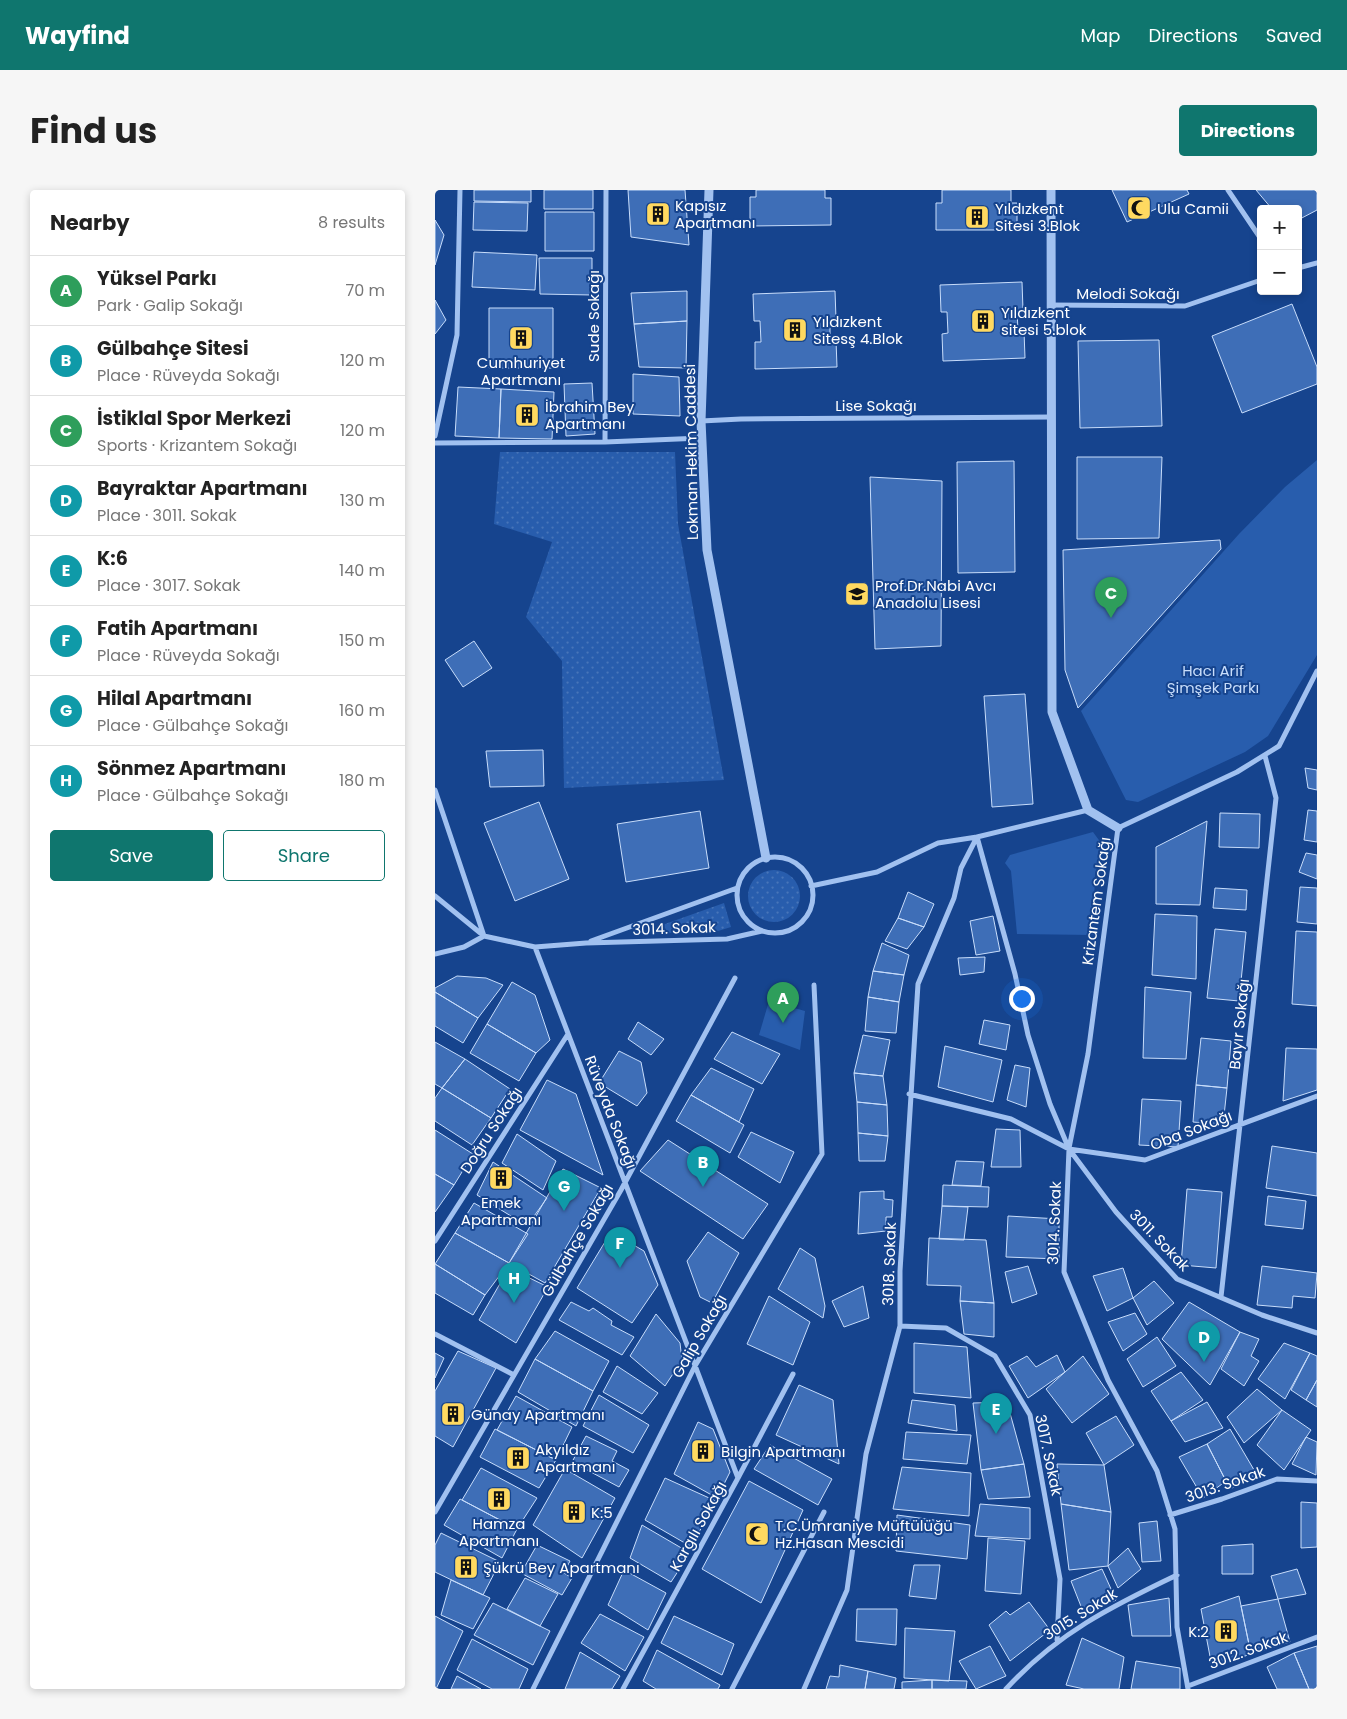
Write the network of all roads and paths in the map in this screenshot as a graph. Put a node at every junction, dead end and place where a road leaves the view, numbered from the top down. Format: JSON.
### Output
{"nodes":[{"id":1,"x":460,"y":190,"type":"edge"},
{"id":2,"x":606,"y":190,"type":"edge"},
{"id":3,"x":709,"y":190,"type":"edge"},
{"id":4,"x":1051,"y":190,"type":"edge"},
{"id":5,"x":1228,"y":190,"type":"edge"},
{"id":6,"x":1257,"y":233,"type":"edge"},
{"id":7,"x":1317,"y":262,"type":"edge"},
{"id":8,"x":1302,"y":267,"type":"edge"},
{"id":9,"x":1257,"y":281,"type":"edge"},
{"id":10,"x":1051,"y":305,"type":"junction"},
{"id":11,"x":1051,"y":417,"type":"junction"},
{"id":12,"x":701,"y":421,"type":"junction"},
{"id":13,"x":435,"y":436,"type":"edge"},
{"id":14,"x":702,"y":438,"type":"junction"},
{"id":15,"x":605,"y":442,"type":"junction"},
{"id":16,"x":435,"y":443,"type":"edge"},
{"id":17,"x":1317,"y":671,"type":"edge"},
{"id":18,"x":1265,"y":756,"type":"junction"},
{"id":19,"x":435,"y":790,"type":"edge"},
{"id":20,"x":1088,"y":810,"type":"junction"},
{"id":21,"x":1118,"y":828,"type":"junction"},
{"id":22,"x":977,"y":837,"type":"junction"},
{"id":23,"x":766,"y":858,"type":"junction"},
{"id":24,"x":811,"y":886,"type":"junction"},
{"id":25,"x":737,"y":888,"type":"junction"},
{"id":26,"x":435,"y":896,"type":"edge"},
{"id":27,"x":762,"y":931,"type":"junction"},
{"id":28,"x":484,"y":936,"type":"junction"},
{"id":29,"x":586,"y":943,"type":"junction"},
{"id":30,"x":535,"y":947,"type":"junction"},
{"id":31,"x":435,"y":954,"type":"edge"},
{"id":32,"x":735,"y":978,"type":"dead end"},
{"id":33,"x":814,"y":985,"type":"dead end"},
{"id":34,"x":568,"y":1034,"type":"junction"},
{"id":35,"x":909,"y":1094,"type":"junction"},
{"id":36,"x":1317,"y":1096,"type":"edge"},
{"id":37,"x":1240,"y":1125,"type":"junction"},
{"id":38,"x":1069,"y":1149,"type":"junction"},
{"id":39,"x":625,"y":1182,"type":"junction"},
{"id":40,"x":435,"y":1240,"type":"edge"},
{"id":41,"x":1221,"y":1297,"type":"junction"},
{"id":42,"x":900,"y":1326,"type":"junction"},
{"id":43,"x":1317,"y":1333,"type":"edge"},
{"id":44,"x":435,"y":1334,"type":"edge"},
{"id":45,"x":695,"y":1366,"type":"junction"},
{"id":46,"x":793,"y":1374,"type":"dead end"},
{"id":47,"x":514,"y":1375,"type":"junction"},
{"id":48,"x":739,"y":1478,"type":"junction"},
{"id":49,"x":1317,"y":1481,"type":"edge"},
{"id":50,"x":435,"y":1512,"type":"edge"},
{"id":51,"x":824,"y":1512,"type":"dead end"},
{"id":52,"x":1170,"y":1515,"type":"junction"},
{"id":53,"x":1177,"y":1575,"type":"junction"},
{"id":54,"x":1317,"y":1637,"type":"edge"},
{"id":55,"x":1057,"y":1640,"type":"junction"},
{"id":56,"x":1188,"y":1687,"type":"edge"},
{"id":57,"x":533,"y":1689,"type":"edge"},
{"id":58,"x":623,"y":1689,"type":"edge"},
{"id":59,"x":732,"y":1689,"type":"edge"},
{"id":60,"x":804,"y":1689,"type":"edge"},
{"id":61,"x":1006,"y":1689,"type":"edge"}],
"edges":[{"from":1,"to":13,"type":"street"},
{"from":2,"to":15,"type":"street","name":"Sude Sokağı"},
{"from":3,"to":12,"type":"street","name":"Lokman Hekim Caddesi"},
{"from":4,"to":10,"type":"street"},
{"from":5,"to":6,"type":"street"},
{"from":7,"to":8,"type":"street"},
{"from":9,"to":10,"type":"street","name":"Melodi Sokağı"},
{"from":10,"to":11,"type":"street"},
{"from":11,"to":12,"type":"street","name":"Lise Sokağı"},
{"from":11,"to":20,"type":"street"},
{"from":12,"to":14,"type":"street","name":"Lokman Hekim Caddesi"},
{"from":14,"to":15,"type":"street"},
{"from":14,"to":23,"type":"street","name":"Lokman Hekim Caddesi"},
{"from":15,"to":16,"type":"street"},
{"from":17,"to":18,"type":"street","name":"Krizantem Sokağı"},
{"from":18,"to":21,"type":"street","name":"Krizantem Sokağı"},
{"from":18,"to":37,"type":"street","name":"Bayır Sokağı"},
{"from":19,"to":28,"type":"street"},
{"from":20,"to":21,"type":"street"},
{"from":20,"to":22,"type":"street"},
{"from":21,"to":38,"type":"street","name":"Krizantem Sokağı"},
{"from":22,"to":24,"type":"street"},
{"from":22,"to":35,"type":"street","name":"3018. Sokak"},
{"from":22,"to":38,"type":"street","name":"3014. Sokak"},
{"from":23,"to":24,"type":"street"},
{"from":23,"to":25,"type":"street"},
{"from":24,"to":27,"type":"street"},
{"from":25,"to":27,"type":"street"},
{"from":25,"to":29,"type":"street","name":"3014. Sokak"},
{"from":26,"to":28,"type":"street"},
{"from":27,"to":29,"type":"street","name":"3014. Sokak"},
{"from":28,"to":30,"type":"street"},
{"from":28,"to":31,"type":"street"},
{"from":29,"to":30,"type":"street","name":"3014. Sokak"},
{"from":30,"to":34,"type":"street","name":"Rüveyda Sokağı"},
{"from":32,"to":39,"type":"street","name":"Gülbahçe Sokağı"},
{"from":33,"to":45,"type":"street","name":"Galip Sokağı"},
{"from":34,"to":39,"type":"street","name":"Rüveyda Sokağı"},
{"from":34,"to":40,"type":"street","name":"Doğru Sokağı"},
{"from":35,"to":38,"type":"street"},
{"from":35,"to":42,"type":"street","name":"3018. Sokak"},
{"from":36,"to":37,"type":"street","name":"Oba Sokağı"},
{"from":37,"to":38,"type":"street","name":"Oba Sokağı"},
{"from":37,"to":41,"type":"street","name":"Bayır Sokağı"},
{"from":38,"to":41,"type":"street","name":"3011. Sokak"},
{"from":38,"to":52,"type":"street","name":"3014. Sokak"},
{"from":39,"to":45,"type":"street","name":"Rüveyda Sokağı"},
{"from":39,"to":47,"type":"street","name":"Gülbahçe Sokağı"},
{"from":41,"to":43,"type":"street","name":"3011. Sokak"},
{"from":42,"to":55,"type":"street","name":"3017. Sokak"},
{"from":42,"to":60,"type":"street","name":"3018. Sokak"},
{"from":44,"to":47,"type":"street"},
{"from":45,"to":48,"type":"street","name":"Rüveyda Sokağı"},
{"from":45,"to":57,"type":"street","name":"Galip Sokağı"},
{"from":46,"to":48,"type":"street","name":"Kargılı Sokağı"},
{"from":47,"to":50,"type":"street","name":"Gülbahçe Sokağı"},
{"from":48,"to":58,"type":"street","name":"Kargılı Sokağı"},
{"from":49,"to":52,"type":"street","name":"3013. Sokak"},
{"from":51,"to":59,"type":"street"},
{"from":52,"to":53,"type":"street","name":"3014. Sokak"},
{"from":53,"to":55,"type":"street","name":"3015. Sokak"},
{"from":53,"to":56,"type":"street","name":"3014. Sokak"},
{"from":54,"to":56,"type":"street","name":"3012. Sokak"},
{"from":55,"to":61,"type":"street","name":"3015. Sokak"}]}
